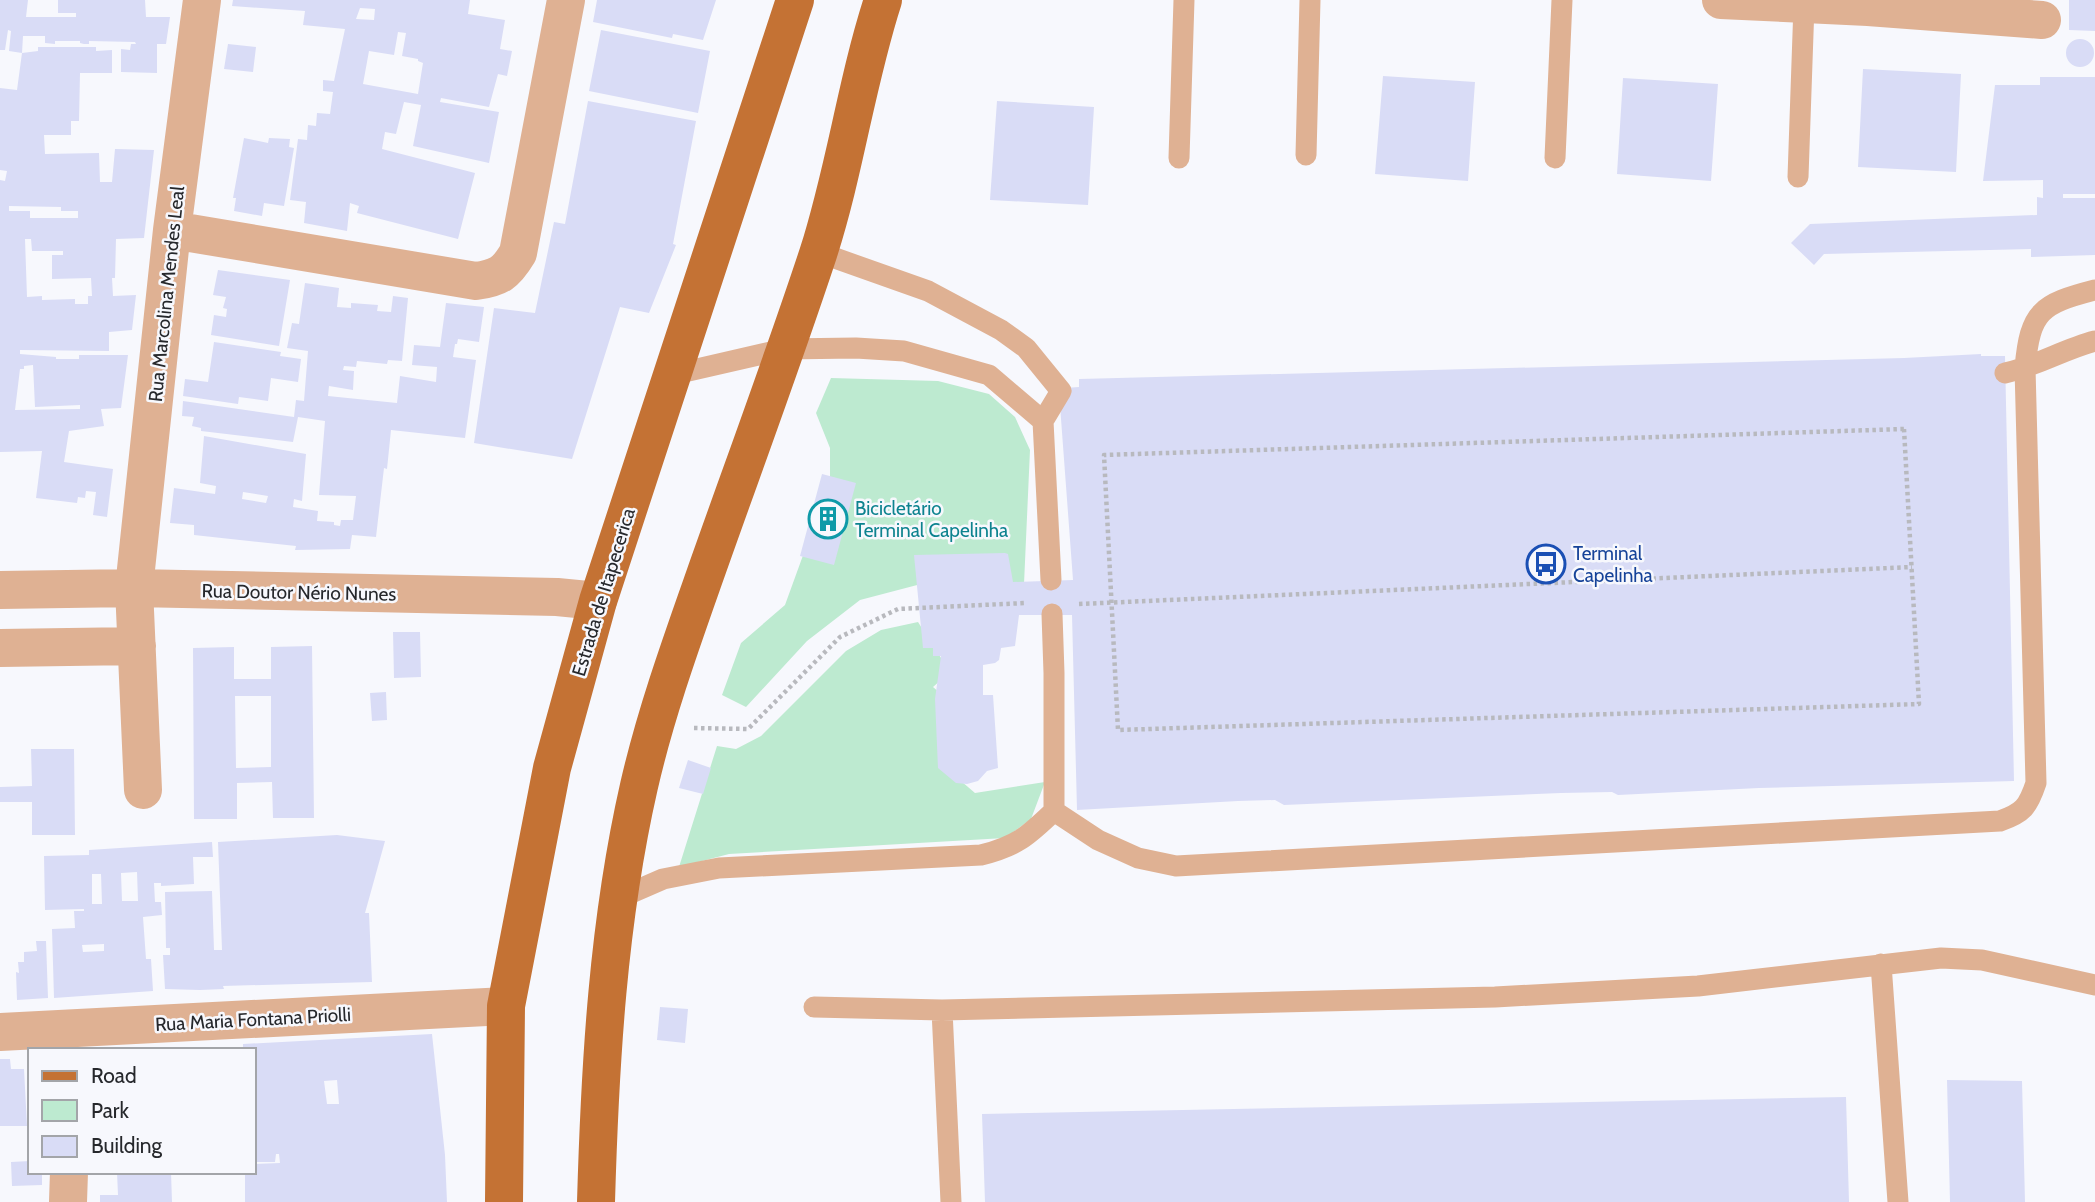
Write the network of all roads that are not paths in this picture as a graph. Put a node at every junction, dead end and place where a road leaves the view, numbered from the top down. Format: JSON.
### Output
{"nodes":[{"id":1,"x":201,"y":0,"type":"edge"},
{"id":2,"x":566,"y":0,"type":"edge"},
{"id":3,"x":796,"y":0,"type":"edge"},
{"id":4,"x":869,"y":0,"type":"edge"},
{"id":5,"x":883,"y":0,"type":"edge"},
{"id":6,"x":1184,"y":0,"type":"edge"},
{"id":7,"x":1310,"y":0,"type":"edge"},
{"id":8,"x":1562,"y":0,"type":"edge"},
{"id":9,"x":1721,"y":0,"type":"edge"},
{"id":10,"x":1868,"y":3,"type":"edge"},
{"id":11,"x":1804,"y":5,"type":"junction"},
{"id":12,"x":2042,"y":20,"type":"dead end"},
{"id":13,"x":866,"y":50,"type":"junction"},
{"id":14,"x":1306,"y":155,"type":"dead end"},
{"id":15,"x":1179,"y":158,"type":"dead end"},
{"id":16,"x":1555,"y":158,"type":"dead end"},
{"id":17,"x":1798,"y":177,"type":"dead end"},
{"id":18,"x":172,"y":230,"type":"junction"},
{"id":19,"x":818,"y":252,"type":"junction"},
{"id":20,"x":2095,"y":290,"type":"edge"},
{"id":21,"x":2095,"y":341,"type":"edge"},
{"id":22,"x":784,"y":349,"type":"junction"},
{"id":23,"x":2015,"y":371,"type":"junction"},
{"id":24,"x":671,"y":375,"type":"junction"},
{"id":25,"x":1044,"y":421,"type":"junction"},
{"id":26,"x":1051,"y":580,"type":"dead end"},
{"id":27,"x":134,"y":589,"type":"junction"},
{"id":28,"x":0,"y":590,"type":"edge"},
{"id":29,"x":598,"y":601,"type":"junction"},
{"id":30,"x":1052,"y":614,"type":"dead end"},
{"id":31,"x":137,"y":646,"type":"junction"},
{"id":32,"x":0,"y":648,"type":"edge"},
{"id":33,"x":143,"y":790,"type":"dead end"},
{"id":34,"x":1054,"y":811,"type":"junction"},
{"id":35,"x":617,"y":899,"type":"junction"},
{"id":36,"x":1881,"y":964,"type":"junction"},
{"id":37,"x":2095,"y":985,"type":"edge"},
{"id":38,"x":506,"y":1006,"type":"junction"},
{"id":39,"x":814,"y":1007,"type":"dead end"},
{"id":40,"x":942,"y":1010,"type":"junction"},
{"id":41,"x":0,"y":1032,"type":"edge"},
{"id":42,"x":69,"y":1039,"type":"edge"},
{"id":43,"x":69,"y":1174,"type":"edge"},
{"id":44,"x":68,"y":1202,"type":"edge"},
{"id":45,"x":503,"y":1202,"type":"edge"},
{"id":46,"x":596,"y":1202,"type":"edge"},
{"id":47,"x":951,"y":1202,"type":"edge"},
{"id":48,"x":1898,"y":1202,"type":"edge"}],
"edges":[{"from":1,"to":18,"type":"street","name":"Rua Marcolina Mendes Leal"},
{"from":2,"to":18,"type":"street"},
{"from":3,"to":24,"type":"main road","name":"Estrada de Itapecerica"},
{"from":4,"to":13,"type":"main road"},
{"from":5,"to":13,"type":"main road"},
{"from":6,"to":15,"type":"lane"},
{"from":7,"to":14,"type":"lane"},
{"from":8,"to":16,"type":"lane"},
{"from":9,"to":11,"type":"street"},
{"from":10,"to":11,"type":"street"},
{"from":10,"to":12,"type":"street"},
{"from":11,"to":17,"type":"lane"},
{"from":13,"to":19,"type":"main road"},
{"from":18,"to":27,"type":"street","name":"Rua Marcolina Mendes Leal"},
{"from":19,"to":22,"type":"main road"},
{"from":19,"to":25,"type":"lane"},
{"from":20,"to":23,"type":"lane"},
{"from":21,"to":23,"type":"lane"},
{"from":22,"to":24,"type":"lane"},
{"from":22,"to":25,"type":"lane"},
{"from":22,"to":35,"type":"main road"},
{"from":23,"to":34,"type":"lane"},
{"from":24,"to":29,"type":"main road","name":"Estrada de Itapecerica"},
{"from":25,"to":26,"type":"lane"},
{"from":27,"to":28,"type":"street","name":"Rua Doutor Nério Nunes"},
{"from":27,"to":29,"type":"street","name":"Rua Doutor Nério Nunes"},
{"from":27,"to":31,"type":"street","name":"Rua Marcolina Mendes Leal"},
{"from":29,"to":38,"type":"main road","name":"Estrada de Itapecerica"},
{"from":30,"to":34,"type":"lane"},
{"from":31,"to":32,"type":"street"},
{"from":31,"to":33,"type":"street","name":"Rua Marcolina Mendes Leal"},
{"from":34,"to":35,"type":"lane"},
{"from":35,"to":46,"type":"main road"},
{"from":36,"to":37,"type":"lane"},
{"from":36,"to":40,"type":"lane"},
{"from":36,"to":48,"type":"lane"},
{"from":38,"to":42,"type":"street","name":"Rua Maria Fontana Priolli"},
{"from":38,"to":45,"type":"main road","name":"Estrada de Itapecerica"},
{"from":39,"to":40,"type":"lane"},
{"from":40,"to":47,"type":"lane"},
{"from":41,"to":42,"type":"street","name":"Rua Maria Fontana Priolli"},
{"from":43,"to":44,"type":"street"}]}
